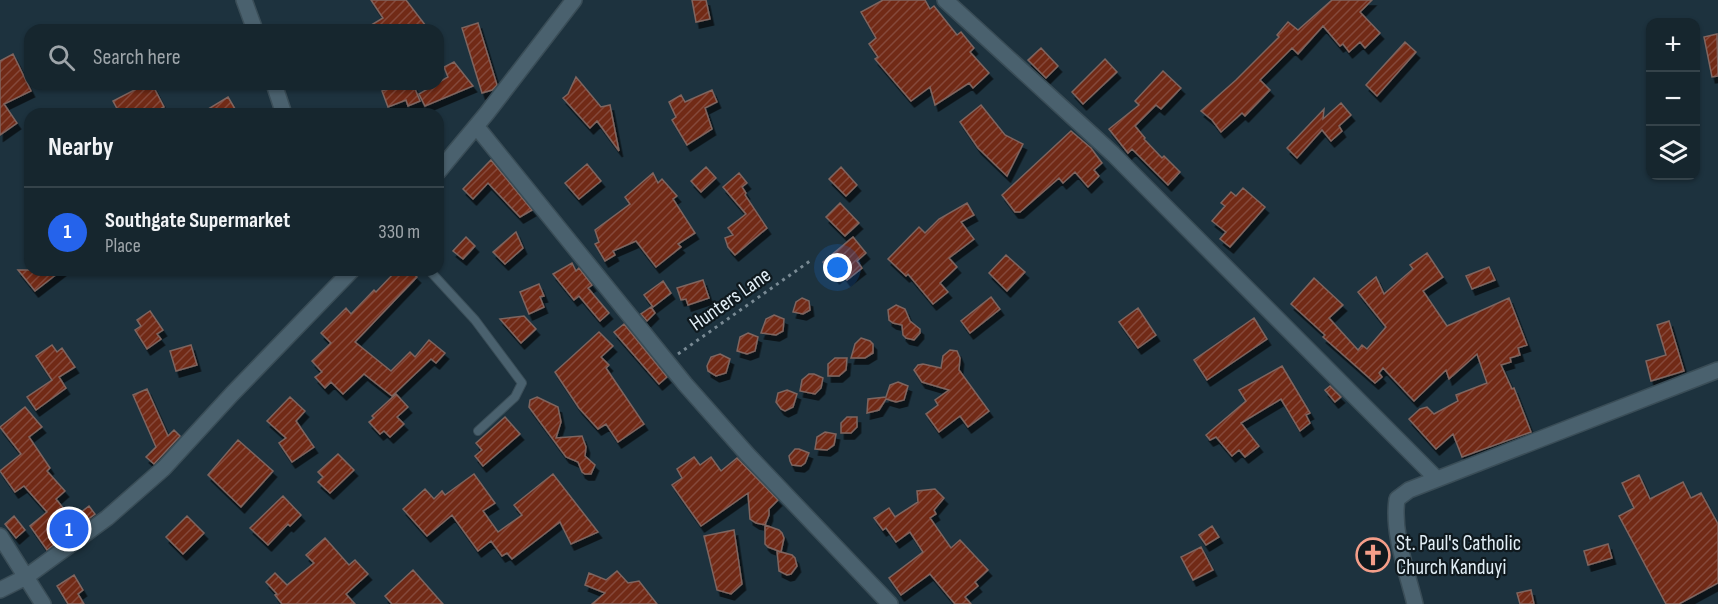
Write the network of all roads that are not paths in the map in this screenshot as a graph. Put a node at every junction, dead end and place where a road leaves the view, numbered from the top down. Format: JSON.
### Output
{"nodes":[{"id":1,"x":244,"y":0,"type":"edge"},
{"id":2,"x":574,"y":0,"type":"edge"},
{"id":3,"x":945,"y":0,"type":"edge"},
{"id":4,"x":253,"y":24,"type":"edge"},
{"id":5,"x":276,"y":90,"type":"edge"},
{"id":6,"x":282,"y":108,"type":"edge"},
{"id":7,"x":476,"y":126,"type":"junction"},
{"id":8,"x":444,"y":165,"type":"edge"},
{"id":9,"x":341,"y":276,"type":"edge"},
{"id":10,"x":435,"y":276,"type":"edge"},
{"id":11,"x":1718,"y":370,"type":"edge"},
{"id":12,"x":478,"y":431,"type":"dead end"},
{"id":13,"x":1436,"y":478,"type":"junction"},
{"id":14,"x":0,"y":536,"type":"edge"},
{"id":15,"x":26,"y":577,"type":"junction"},
{"id":16,"x":0,"y":590,"type":"edge"},
{"id":17,"x":43,"y":604,"type":"edge"},
{"id":18,"x":890,"y":604,"type":"edge"},
{"id":19,"x":1415,"y":604,"type":"edge"}],
"edges":[{"from":1,"to":4,"type":"street"},
{"from":2,"to":7,"type":"street"},
{"from":3,"to":13,"type":"street"},
{"from":5,"to":6,"type":"street"},
{"from":7,"to":8,"type":"street"},
{"from":7,"to":18,"type":"street"},
{"from":9,"to":15,"type":"street"},
{"from":10,"to":12,"type":"lane"},
{"from":11,"to":13,"type":"street"},
{"from":13,"to":19,"type":"street"},
{"from":14,"to":15,"type":"street"},
{"from":15,"to":16,"type":"street"},
{"from":15,"to":17,"type":"street"}]}
